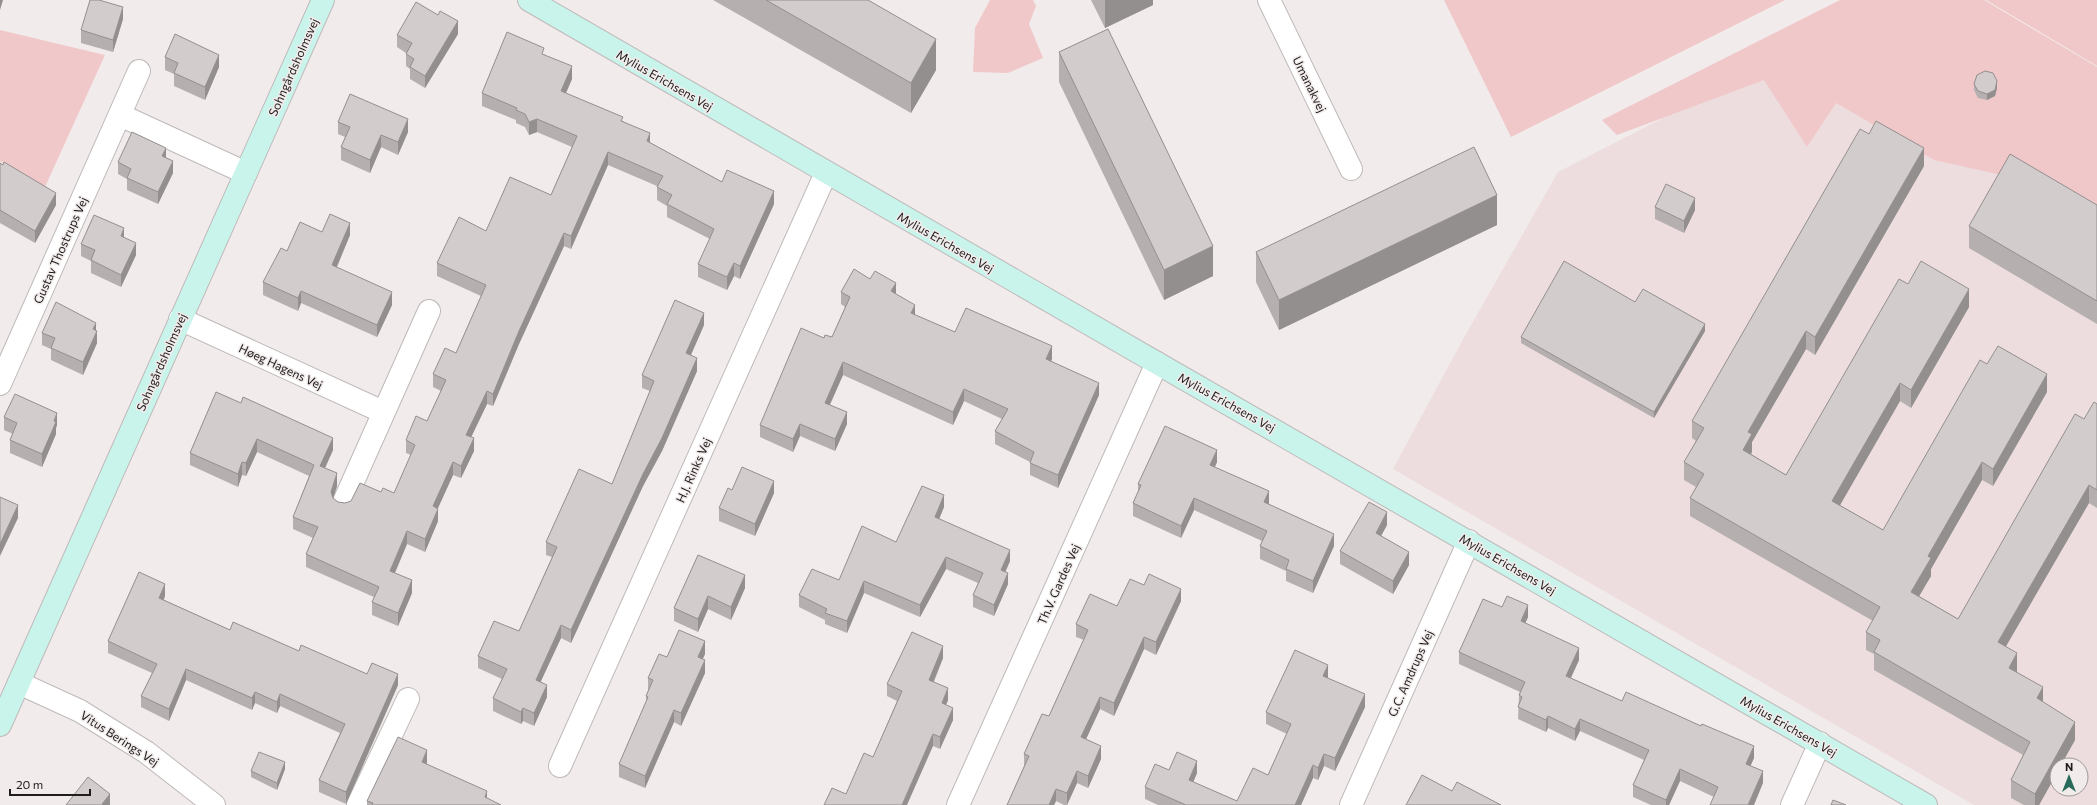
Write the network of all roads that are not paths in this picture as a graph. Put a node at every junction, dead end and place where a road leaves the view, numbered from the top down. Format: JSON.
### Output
{"nodes":[{"id":1,"x":323,"y":0,"type":"edge"},
{"id":2,"x":528,"y":0,"type":"edge"},
{"id":3,"x":1269,"y":0,"type":"edge"},
{"id":4,"x":139,"y":71,"type":"dead end"},
{"id":5,"x":120,"y":115,"type":"junction"},
{"id":6,"x":1351,"y":168,"type":"dead end"},
{"id":7,"x":246,"y":173,"type":"junction"},
{"id":8,"x":826,"y":173,"type":"junction"},
{"id":9,"x":429,"y":311,"type":"dead end"},
{"id":10,"x":180,"y":319,"type":"junction"},
{"id":11,"x":1157,"y":363,"type":"junction"},
{"id":12,"x":0,"y":384,"type":"edge"},
{"id":13,"x":383,"y":412,"type":"junction"},
{"id":14,"x":343,"y":504,"type":"edge"},
{"id":15,"x":1469,"y":541,"type":"junction"},
{"id":16,"x":19,"y":683,"type":"junction"},
{"id":17,"x":408,"y":699,"type":"dead end"},
{"id":18,"x":0,"y":725,"type":"edge"},
{"id":19,"x":1820,"y":743,"type":"junction"},
{"id":20,"x":560,"y":766,"type":"dead end"},
{"id":21,"x":214,"y":805,"type":"edge"},
{"id":22,"x":358,"y":805,"type":"edge"},
{"id":23,"x":958,"y":805,"type":"edge"},
{"id":24,"x":1351,"y":805,"type":"edge"},
{"id":25,"x":1792,"y":805,"type":"edge"},
{"id":26,"x":1926,"y":805,"type":"edge"}],
"edges":[{"from":1,"to":7,"type":"street","name":"Sohngårdsholmsvej"},
{"from":2,"to":8,"type":"street","name":"Mylius Erichsens Vej"},
{"from":3,"to":6,"type":"street","name":"Umanakvej"},
{"from":4,"to":5,"type":"street","name":"Gustav Thostrups Vej"},
{"from":5,"to":7,"type":"street"},
{"from":5,"to":12,"type":"street","name":"Gustav Thostrups Vej"},
{"from":7,"to":10,"type":"street","name":"Sohngårdsholmsvej"},
{"from":8,"to":11,"type":"street","name":"Mylius Erichsens Vej"},
{"from":8,"to":20,"type":"street","name":"H.J. Rinks Vej"},
{"from":9,"to":13,"type":"street"},
{"from":10,"to":13,"type":"street","name":"Høeg Hagens Vej"},
{"from":10,"to":16,"type":"street","name":"Sohngårdsholmsvej"},
{"from":11,"to":15,"type":"street","name":"Mylius Erichsens Vej"},
{"from":11,"to":23,"type":"street","name":"Th.V. Gardes Vej"},
{"from":13,"to":14,"type":"street"},
{"from":15,"to":19,"type":"street","name":"Mylius Erichsens Vej"},
{"from":15,"to":24,"type":"street","name":"G.C. Amdrups Vej"},
{"from":16,"to":18,"type":"street","name":"Sohngårdsholmsvej"},
{"from":16,"to":21,"type":"street","name":"Vitus Berings Vej"},
{"from":17,"to":22,"type":"street"},
{"from":19,"to":25,"type":"street"},
{"from":19,"to":26,"type":"street","name":"Mylius Erichsens Vej"}]}
